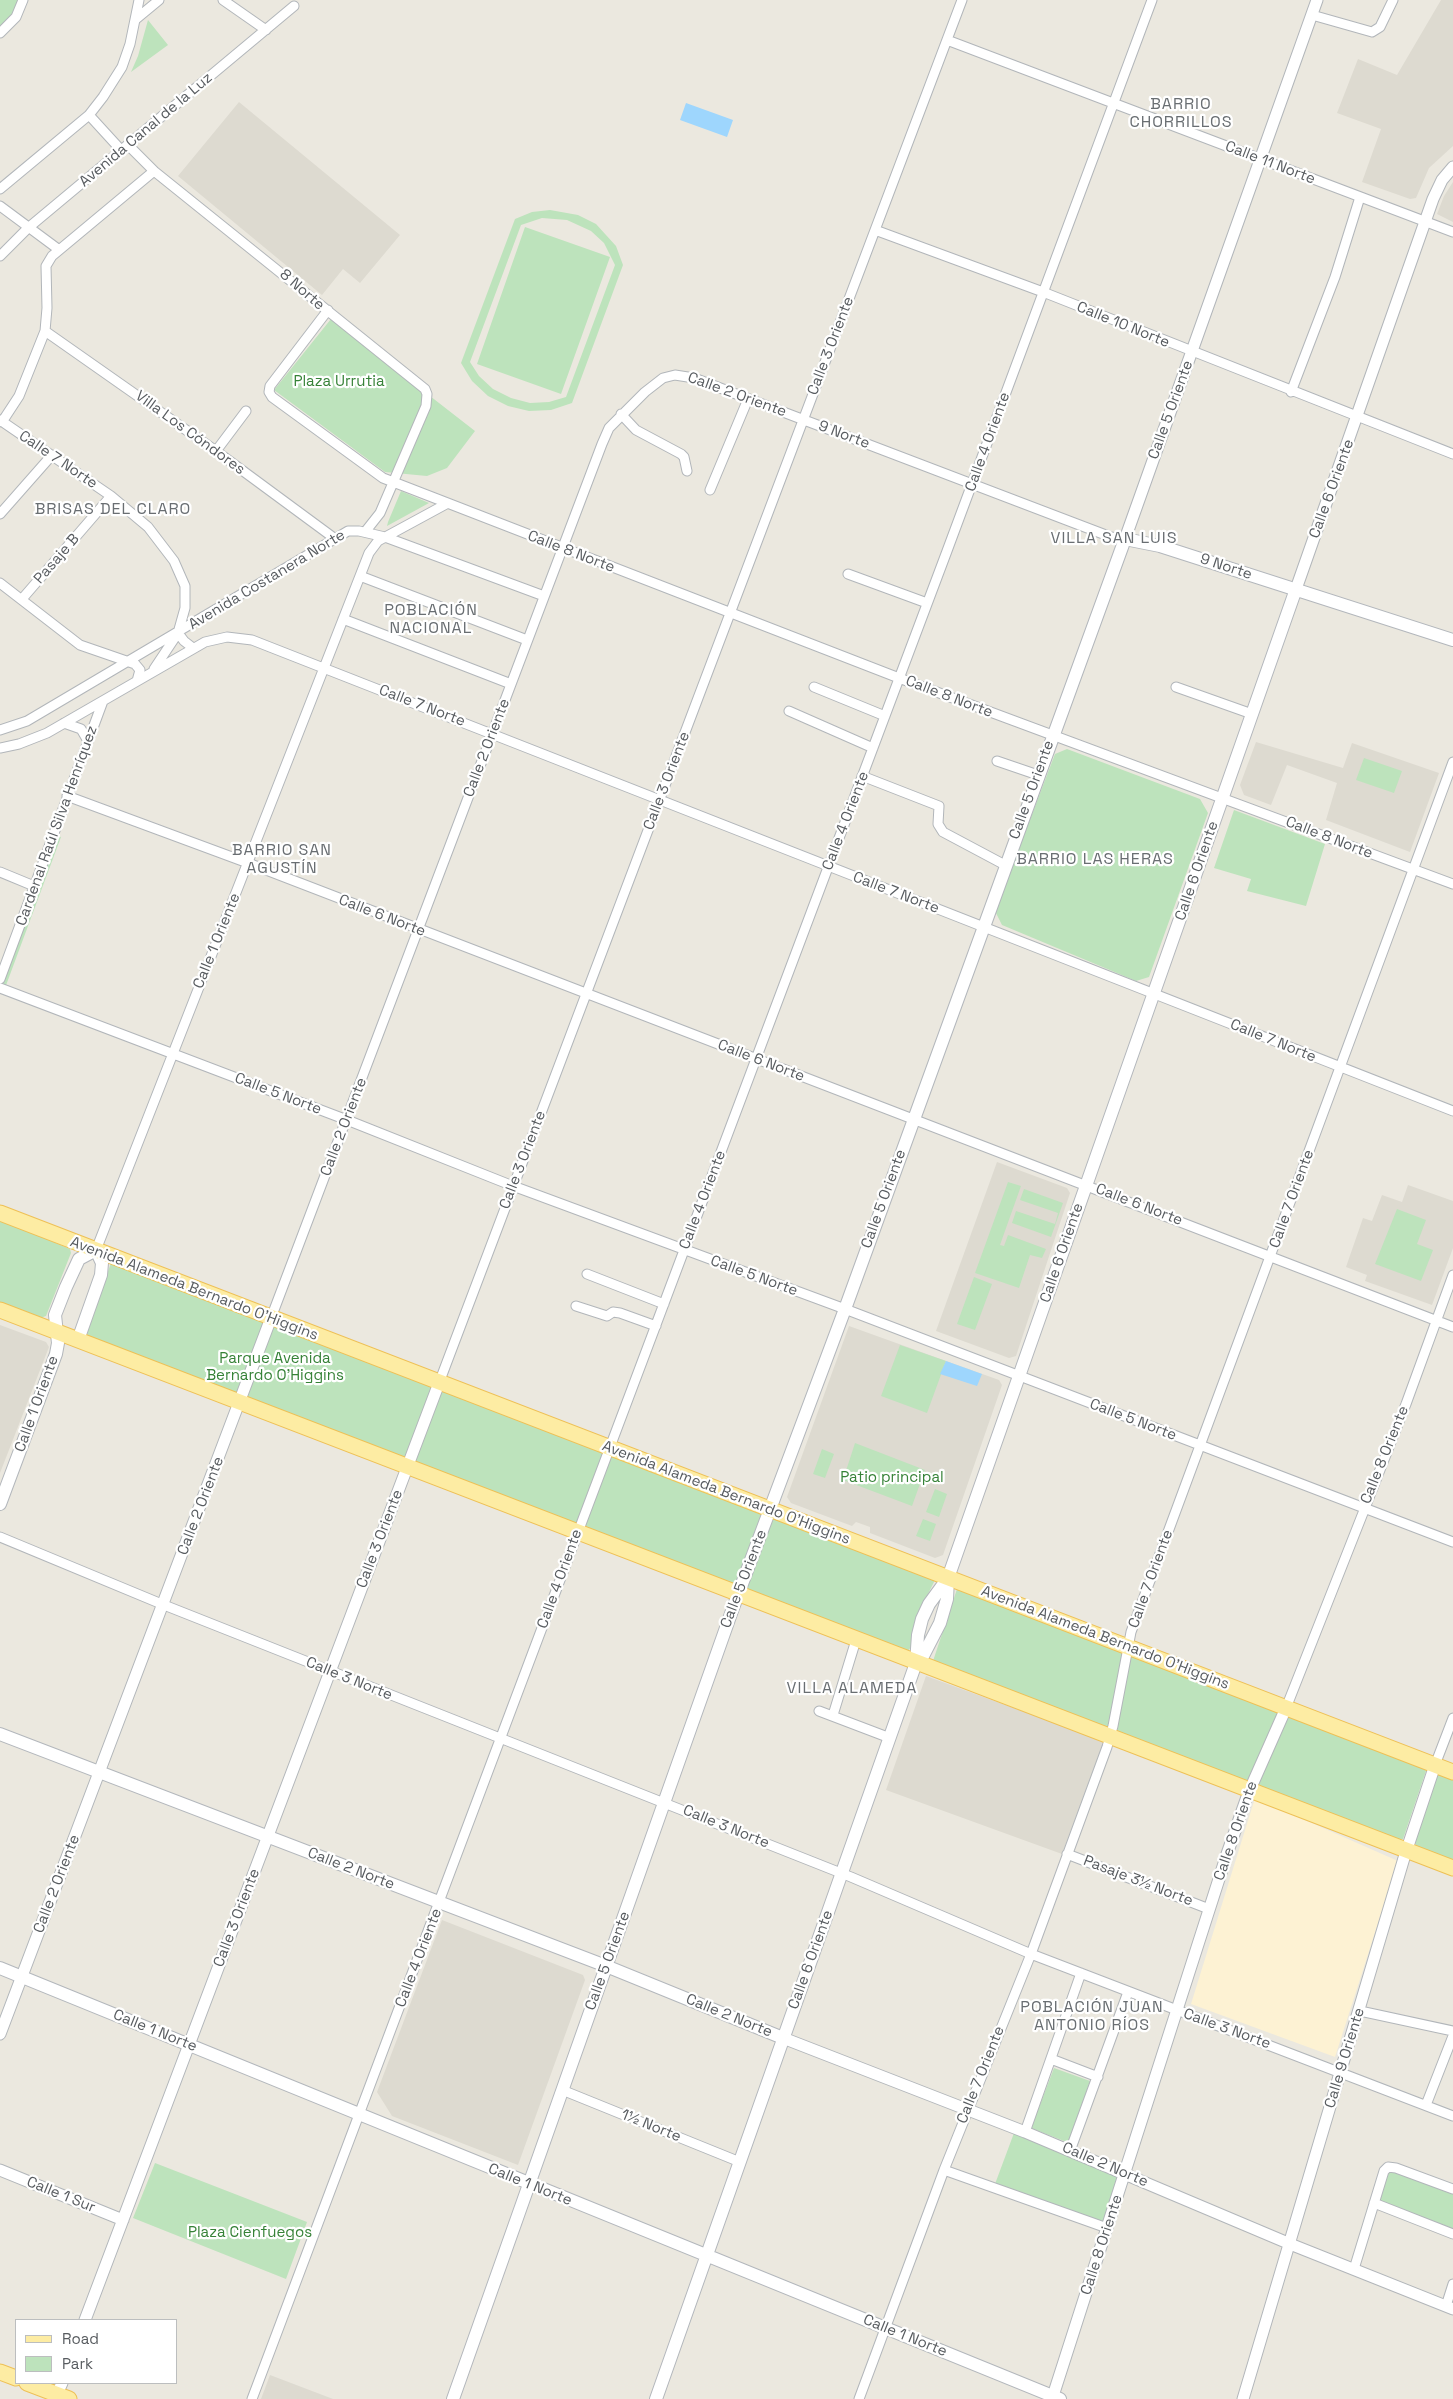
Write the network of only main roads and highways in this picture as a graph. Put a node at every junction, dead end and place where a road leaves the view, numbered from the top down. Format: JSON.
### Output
{"nodes":[{"id":1,"x":1125,"y":539,"type":"joint"},
{"id":2,"x":1296,"y":589,"type":"junction"},
{"id":3,"x":1453,"y":640,"type":"edge"},
{"id":4,"x":0,"y":1213,"type":"edge"},
{"id":5,"x":96,"y":1250,"type":"junction"},
{"id":6,"x":0,"y":1310,"type":"edge"},
{"id":7,"x":56,"y":1331,"type":"junction"},
{"id":8,"x":78,"y":1340,"type":"junction"},
{"id":9,"x":0,"y":1504,"type":"edge"},
{"id":10,"x":770,"y":1511,"type":"junction"},
{"id":11,"x":948,"y":1578,"type":"junction"},
{"id":12,"x":738,"y":1594,"type":"junction"},
{"id":13,"x":916,"y":1662,"type":"junction"},
{"id":14,"x":0,"y":1734,"type":"edge"},
{"id":15,"x":1453,"y":1772,"type":"edge"},
{"id":16,"x":1453,"y":1868,"type":"edge"},
{"id":17,"x":606,"y":1966,"type":"junction"},
{"id":18,"x":0,"y":1968,"type":"edge"},
{"id":19,"x":783,"y":2038,"type":"junction"},
{"id":20,"x":528,"y":2184,"type":"junction"},
{"id":21,"x":707,"y":2256,"type":"junction"},
{"id":22,"x":0,"y":2372,"type":"edge"},
{"id":23,"x":15,"y":2378,"type":"edge"},
{"id":24,"x":31,"y":2384,"type":"edge"},
{"id":25,"x":61,"y":2394,"type":"edge"},
{"id":26,"x":1055,"y":2398,"type":"edge"},
{"id":27,"x":453,"y":2399,"type":"edge"},
{"id":28,"x":656,"y":2399,"type":"edge"}],
"edges":[{"from":1,"to":2,"type":"main road","name":"9 Norte"},
{"from":1,"to":10,"type":"main road","name":"Calle 5 Oriente"},
{"from":2,"to":3,"type":"main road","name":"9 Norte"},
{"from":2,"to":11,"type":"main road","name":"Calle 6 Oriente"},
{"from":4,"to":5,"type":"main road","name":"Avenida Alameda Bernardo O'Higgins"},
{"from":5,"to":7,"type":"main road","name":"Calle 1 Oriente"},
{"from":5,"to":8,"type":"main road"},
{"from":5,"to":10,"type":"main road","name":"Avenida Alameda Bernardo O'Higgins"},
{"from":6,"to":7,"type":"main road"},
{"from":7,"to":8,"type":"main road"},
{"from":7,"to":9,"type":"main road","name":"Calle 1 Oriente"},
{"from":8,"to":12,"type":"main road"},
{"from":10,"to":11,"type":"main road","name":"Avenida Alameda Bernardo O'Higgins"},
{"from":10,"to":12,"type":"main road","name":"Calle 5 Oriente"},
{"from":11,"to":13,"type":"main road","name":"Calle 6 Oriente"},
{"from":11,"to":13,"type":"main road","name":"Calle 6 Oriente"},
{"from":11,"to":15,"type":"main road","name":"Avenida Alameda Bernardo O'Higgins"},
{"from":12,"to":13,"type":"main road"},
{"from":12,"to":17,"type":"main road","name":"Calle 5 Oriente"},
{"from":13,"to":16,"type":"main road"},
{"from":13,"to":19,"type":"main road","name":"Calle 6 Oriente"},
{"from":14,"to":17,"type":"main road","name":"Calle 2 Norte"},
{"from":17,"to":19,"type":"main road","name":"Calle 2 Norte"},
{"from":17,"to":20,"type":"main road","name":"Calle 5 Oriente"},
{"from":18,"to":20,"type":"main road","name":"Calle 1 Norte"},
{"from":19,"to":21,"type":"main road","name":"Calle 6 Oriente"},
{"from":20,"to":21,"type":"main road","name":"Calle 1 Norte"},
{"from":20,"to":27,"type":"main road","name":"Calle 5 Oriente"},
{"from":21,"to":26,"type":"main road","name":"Calle 1 Norte"},
{"from":21,"to":28,"type":"main road","name":"Calle 6 Oriente"},
{"from":22,"to":23,"type":"main road"},
{"from":24,"to":25,"type":"main road"}]}
